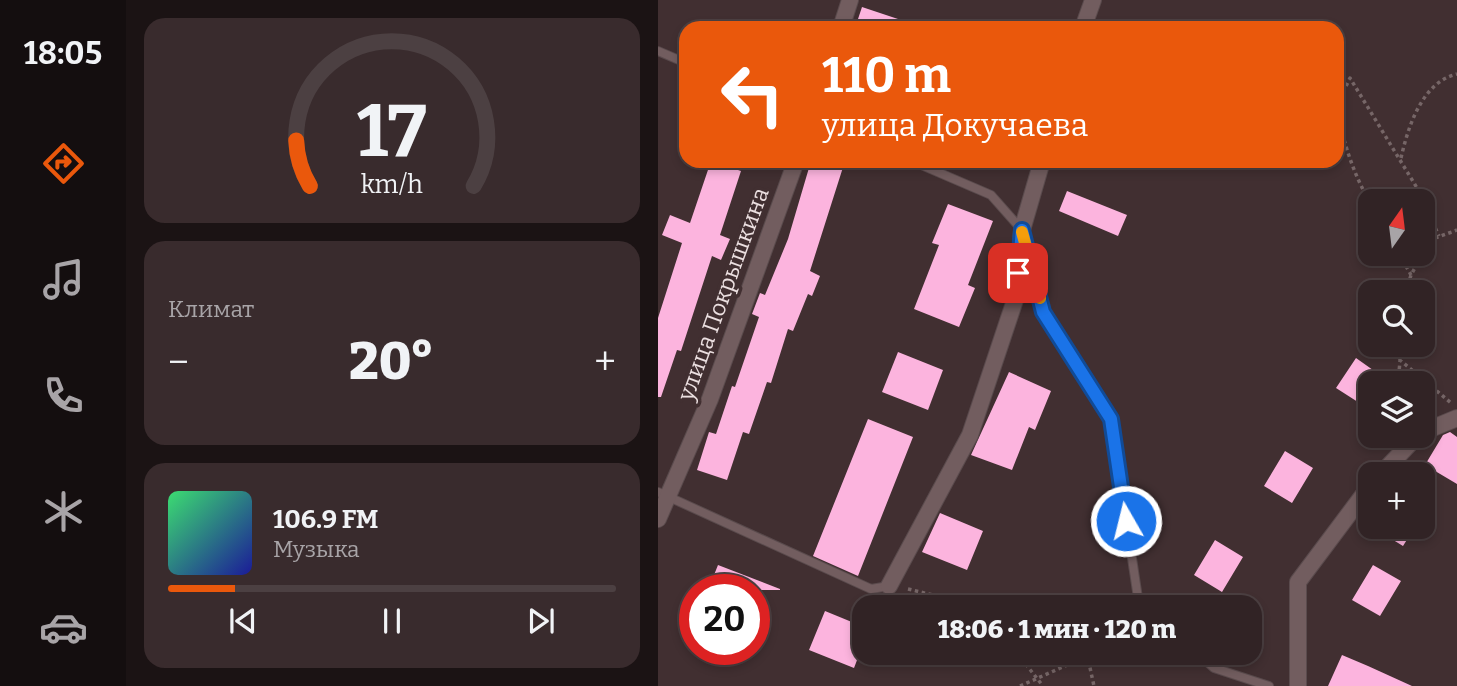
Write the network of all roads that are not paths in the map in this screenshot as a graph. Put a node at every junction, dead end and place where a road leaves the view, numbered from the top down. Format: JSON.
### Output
{"nodes":[{"id":1,"x":850,"y":0,"type":"edge"},
{"id":2,"x":1093,"y":0,"type":"edge"},
{"id":3,"x":843,"y":21,"type":"edge"},
{"id":4,"x":1086,"y":21,"type":"edge"},
{"id":5,"x":658,"y":51,"type":"edge"},
{"id":6,"x":679,"y":60,"type":"edge"},
{"id":7,"x":793,"y":168,"type":"edge"},
{"id":8,"x":928,"y":168,"type":"edge"},
{"id":9,"x":1040,"y":168,"type":"edge"},
{"id":10,"x":1022,"y":230,"type":"junction"},
{"id":11,"x":1457,"y":418,"type":"edge"},
{"id":12,"x":1435,"y":427,"type":"edge"},
{"id":13,"x":1406,"y":448,"type":"edge"},
{"id":14,"x":1392,"y":462,"type":"edge"},
{"id":15,"x":663,"y":494,"type":"edge"},
{"id":16,"x":1358,"y":502,"type":"edge"},
{"id":17,"x":658,"y":519,"type":"edge"},
{"id":18,"x":889,"y":586,"type":"joint"},
{"id":19,"x":1138,"y":595,"type":"edge"},
{"id":20,"x":1211,"y":665,"type":"edge"},
{"id":21,"x":1269,"y":686,"type":"edge"},
{"id":22,"x":1298,"y":686,"type":"edge"}],
"edges":[{"from":1,"to":3,"type":"street"},
{"from":2,"to":4,"type":"street"},
{"from":5,"to":6,"type":"lane"},
{"from":7,"to":15,"type":"street","name":"улица Покрышкина"},
{"from":8,"to":10,"type":"lane"},
{"from":9,"to":10,"type":"street"},
{"from":10,"to":18,"type":"street"},
{"from":10,"to":19,"type":"lane"},
{"from":11,"to":12,"type":"street"},
{"from":13,"to":14,"type":"street"},
{"from":15,"to":17,"type":"street","name":"улица Покрышкина"},
{"from":15,"to":18,"type":"lane"},
{"from":16,"to":22,"type":"street"},
{"from":20,"to":21,"type":"lane"}]}
